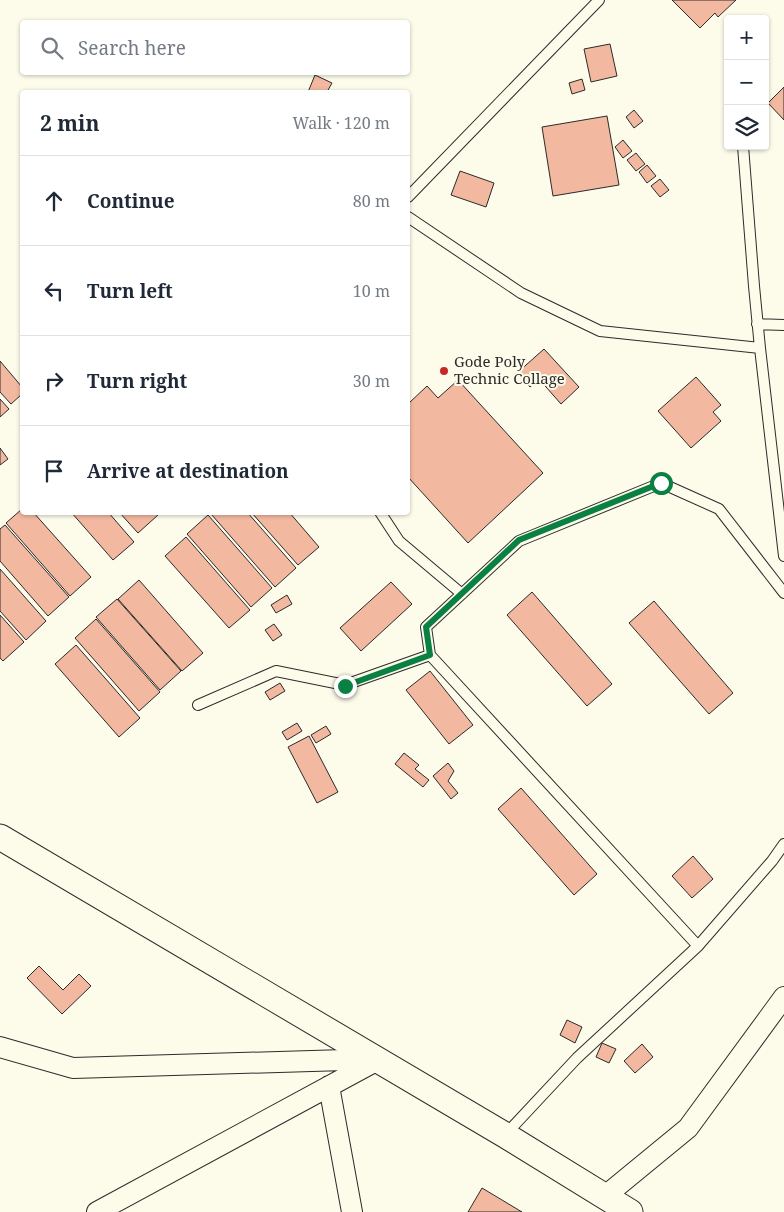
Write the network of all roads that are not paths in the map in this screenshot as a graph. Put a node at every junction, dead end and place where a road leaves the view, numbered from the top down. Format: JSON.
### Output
{"nodes":[{"id":1,"x":599,"y":0,"type":"edge"},
{"id":2,"x":743,"y":150,"type":"edge"},
{"id":3,"x":410,"y":195,"type":"edge"},
{"id":4,"x":410,"y":218,"type":"edge"},
{"id":5,"x":758,"y":324,"type":"junction"},
{"id":6,"x":784,"y":326,"type":"edge"},
{"id":7,"x":760,"y":348,"type":"junction"},
{"id":8,"x":382,"y":515,"type":"edge"},
{"id":9,"x":784,"y":556,"type":"edge"},
{"id":10,"x":462,"y":594,"type":"junction"},
{"id":11,"x":784,"y":594,"type":"edge"},
{"id":12,"x":430,"y":655,"type":"junction"},
{"id":13,"x":198,"y":705,"type":"dead end"},
{"id":14,"x":0,"y":836,"type":"edge"},
{"id":15,"x":784,"y":844,"type":"edge"},
{"id":16,"x":698,"y":946,"type":"junction"},
{"id":17,"x":784,"y":997,"type":"edge"},
{"id":18,"x":0,"y":1047,"type":"edge"},
{"id":19,"x":378,"y":1059,"type":"junction"},
{"id":20,"x":330,"y":1086,"type":"junction"},
{"id":21,"x":505,"y":1135,"type":"junction"},
{"id":22,"x":604,"y":1197,"type":"junction"},
{"id":23,"x":97,"y":1212,"type":"edge"},
{"id":24,"x":352,"y":1212,"type":"edge"},
{"id":25,"x":630,"y":1212,"type":"edge"}],
"edges":[{"from":1,"to":3,"type":"lane"},
{"from":2,"to":5,"type":"lane"},
{"from":4,"to":7,"type":"lane"},
{"from":5,"to":6,"type":"lane"},
{"from":5,"to":7,"type":"lane"},
{"from":7,"to":9,"type":"lane"},
{"from":8,"to":10,"type":"lane"},
{"from":10,"to":11,"type":"lane"},
{"from":10,"to":12,"type":"lane"},
{"from":12,"to":13,"type":"lane"},
{"from":12,"to":16,"type":"lane"},
{"from":14,"to":19,"type":"street"},
{"from":15,"to":16,"type":"lane"},
{"from":16,"to":21,"type":"lane"},
{"from":17,"to":22,"type":"street"},
{"from":18,"to":19,"type":"street"},
{"from":19,"to":20,"type":"street"},
{"from":19,"to":21,"type":"street"},
{"from":20,"to":23,"type":"street"},
{"from":20,"to":24,"type":"street"},
{"from":21,"to":22,"type":"street"},
{"from":22,"to":25,"type":"street"}]}
